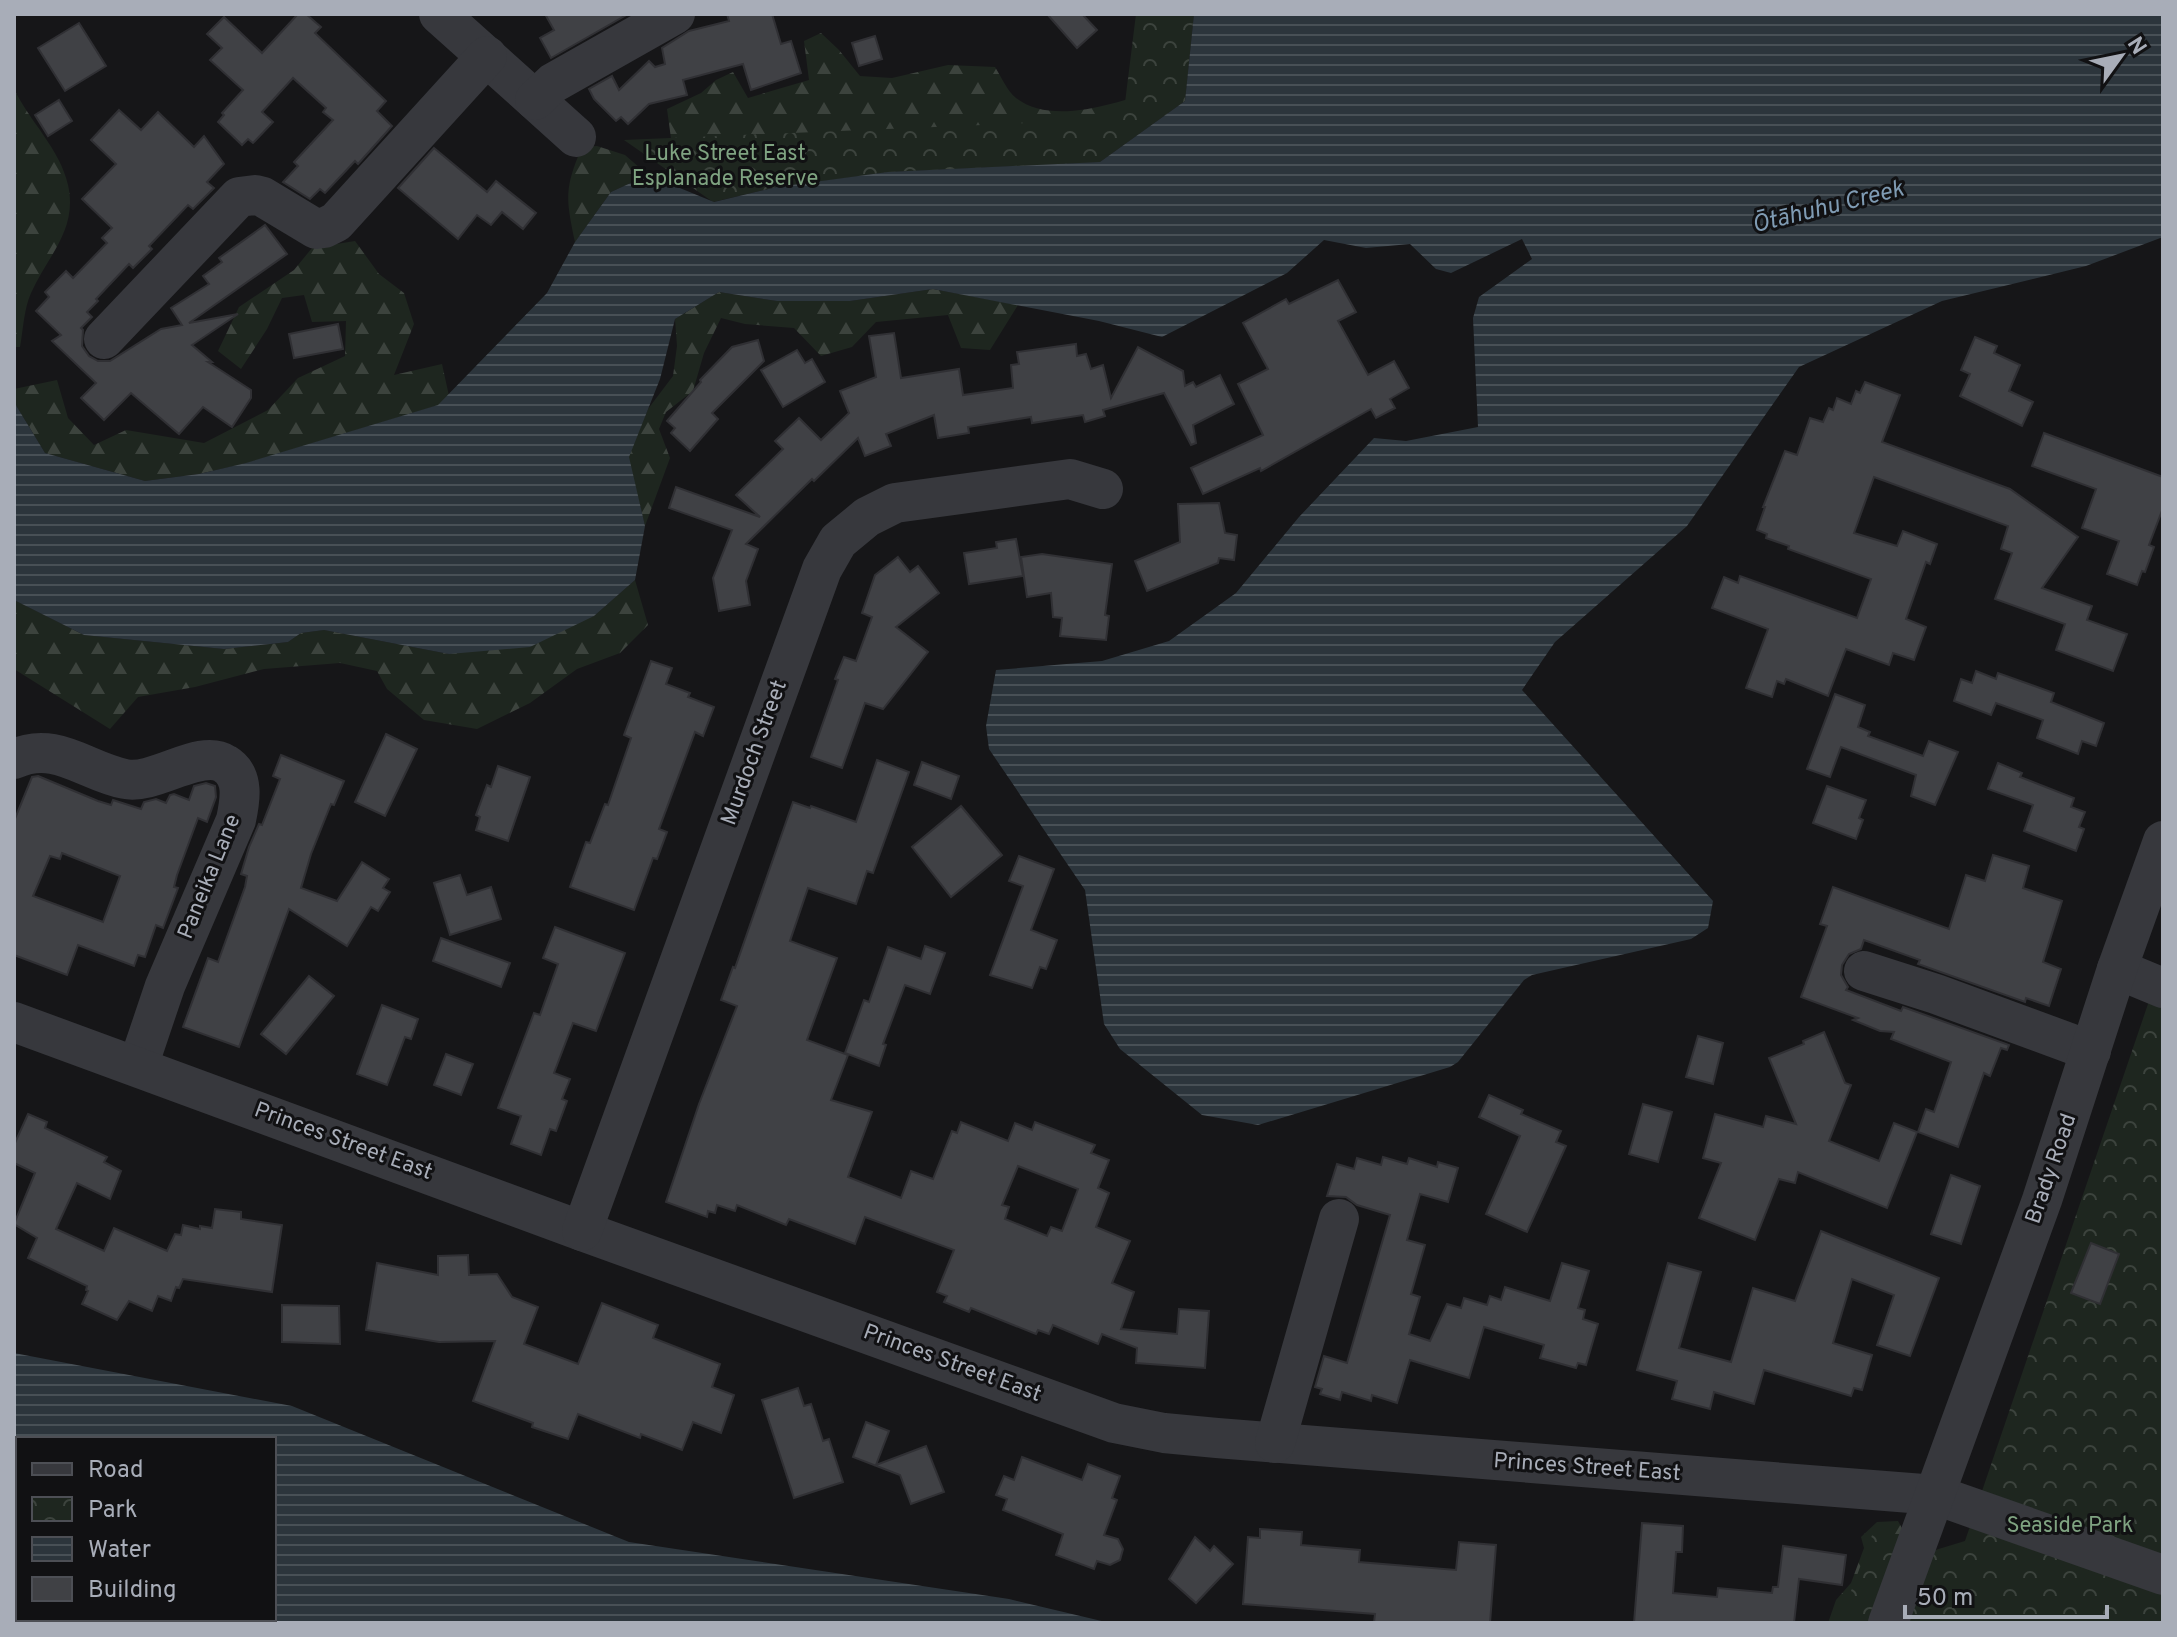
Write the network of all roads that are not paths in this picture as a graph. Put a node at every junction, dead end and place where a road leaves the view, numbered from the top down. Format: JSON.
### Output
{"nodes":[{"id":1,"x":439,"y":14,"type":"edge"},
{"id":2,"x":675,"y":14,"type":"edge"},
{"id":3,"x":487,"y":56,"type":"junction"},
{"id":4,"x":535,"y":100,"type":"junction"},
{"id":5,"x":576,"y":137,"type":"dead end"},
{"id":6,"x":104,"y":339,"type":"dead end"},
{"id":7,"x":1103,"y":489,"type":"dead end"},
{"id":8,"x":14,"y":759,"type":"edge"},
{"id":9,"x":2163,"y":841,"type":"edge"},
{"id":10,"x":2117,"y":969,"type":"junction"},
{"id":11,"x":1864,"y":971,"type":"dead end"},
{"id":12,"x":2163,"y":988,"type":"edge"},
{"id":13,"x":14,"y":1022,"type":"edge"},
{"id":14,"x":2091,"y":1051,"type":"junction"},
{"id":15,"x":138,"y":1066,"type":"junction"},
{"id":16,"x":1339,"y":1219,"type":"dead end"},
{"id":17,"x":582,"y":1231,"type":"junction"},
{"id":18,"x":1275,"y":1443,"type":"junction"},
{"id":19,"x":1936,"y":1495,"type":"junction"},
{"id":20,"x":2163,"y":1575,"type":"edge"},
{"id":21,"x":1888,"y":1623,"type":"edge"}],
"edges":[{"from":1,"to":3,"type":"street"},
{"from":2,"to":4,"type":"street"},
{"from":3,"to":4,"type":"street"},
{"from":3,"to":6,"type":"street"},
{"from":4,"to":5,"type":"street"},
{"from":7,"to":17,"type":"street","name":"Murdoch Street"},
{"from":8,"to":15,"type":"street","name":"Paneika Lane"},
{"from":9,"to":10,"type":"street","name":"Brady Road"},
{"from":10,"to":12,"type":"street"},
{"from":10,"to":14,"type":"street","name":"Brady Road"},
{"from":11,"to":14,"type":"street"},
{"from":13,"to":15,"type":"street","name":"Princes Street East"},
{"from":14,"to":19,"type":"street","name":"Brady Road"},
{"from":15,"to":17,"type":"street","name":"Princes Street East"},
{"from":16,"to":18,"type":"street"},
{"from":17,"to":18,"type":"street","name":"Princes Street East"},
{"from":18,"to":19,"type":"street","name":"Princes Street East"},
{"from":19,"to":20,"type":"street","name":"Princes Street East"},
{"from":19,"to":21,"type":"street","name":"Brady Road"}]}
